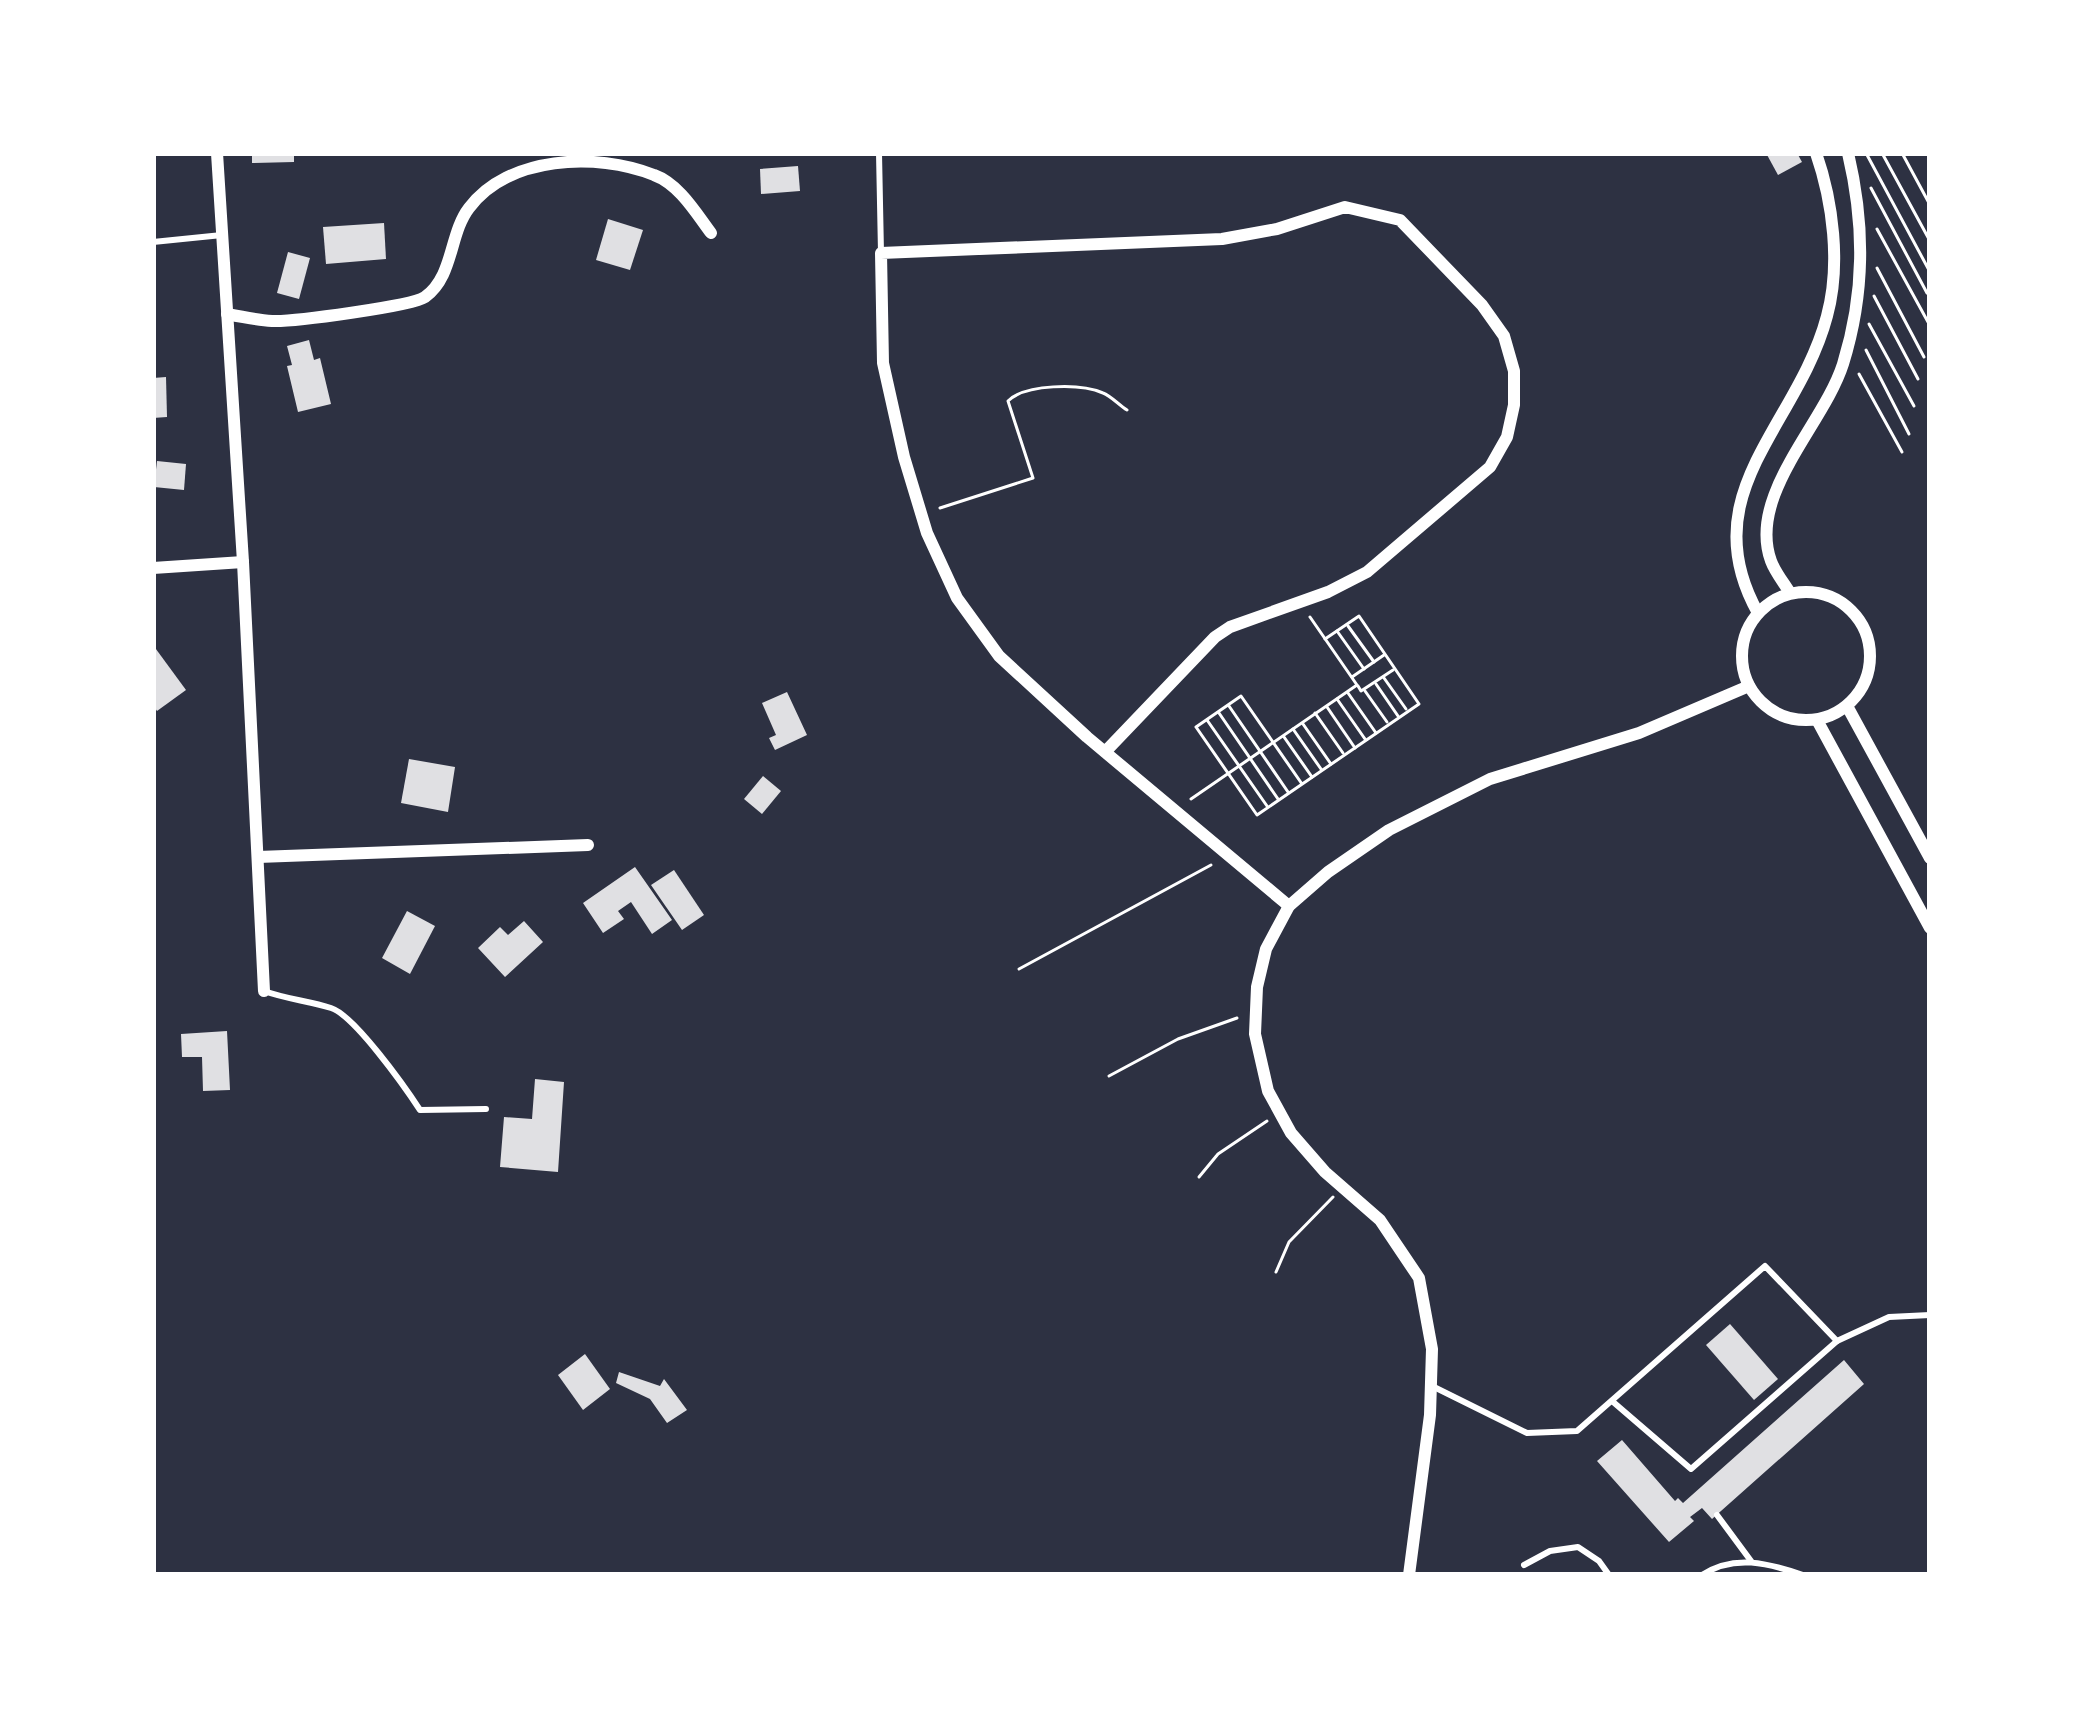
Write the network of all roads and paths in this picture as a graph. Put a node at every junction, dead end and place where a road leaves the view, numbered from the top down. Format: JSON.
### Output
{"nodes":[{"id":1,"x":217,"y":153,"type":"edge"},
{"id":2,"x":879,"y":153,"type":"edge"},
{"id":3,"x":1816,"y":153,"type":"edge"},
{"id":4,"x":1848,"y":153,"type":"edge"},
{"id":5,"x":1866,"y":153,"type":"edge"},
{"id":6,"x":1882,"y":153,"type":"edge"},
{"id":7,"x":1902,"y":153,"type":"edge"},
{"id":8,"x":1863,"y":173,"type":"dead end"},
{"id":9,"x":1929,"y":202,"type":"edge"},
{"id":10,"x":1878,"y":230,"type":"dead end"},
{"id":11,"x":711,"y":233,"type":"dead end"},
{"id":12,"x":222,"y":235,"type":"junction"},
{"id":13,"x":1862,"y":240,"type":"junction"},
{"id":14,"x":1930,"y":241,"type":"edge"},
{"id":15,"x":153,"y":242,"type":"edge"},
{"id":16,"x":881,"y":253,"type":"junction"},
{"id":17,"x":1861,"y":272,"type":"junction"},
{"id":18,"x":1930,"y":272,"type":"edge"},
{"id":19,"x":1927,"y":293,"type":"dead end"},
{"id":20,"x":1857,"y":303,"type":"junction"},
{"id":21,"x":227,"y":314,"type":"junction"},
{"id":22,"x":1928,"y":322,"type":"edge"},
{"id":23,"x":1853,"y":326,"type":"junction"},
{"id":24,"x":1846,"y":351,"type":"junction"},
{"id":25,"x":1924,"y":357,"type":"dead end"},
{"id":26,"x":1918,"y":379,"type":"dead end"},
{"id":27,"x":1914,"y":406,"type":"dead end"},
{"id":28,"x":1127,"y":410,"type":"dead end"},
{"id":29,"x":1910,"y":434,"type":"dead end"},
{"id":30,"x":1902,"y":452,"type":"dead end"},
{"id":31,"x":921,"y":514,"type":"junction"},
{"id":32,"x":243,"y":562,"type":"junction"},
{"id":33,"x":153,"y":568,"type":"edge"},
{"id":34,"x":1790,"y":593,"type":"junction"},
{"id":35,"x":1300,"y":602,"type":"junction"},
{"id":36,"x":1758,"y":613,"type":"junction"},
{"id":37,"x":1347,"y":624,"type":"junction"},
{"id":38,"x":1337,"y":631,"type":"junction"},
{"id":39,"x":1325,"y":639,"type":"junction"},
{"id":40,"x":1386,"y":654,"type":"junction"},
{"id":41,"x":1374,"y":662,"type":"junction"},
{"id":42,"x":1395,"y":668,"type":"junction"},
{"id":43,"x":1364,"y":669,"type":"junction"},
{"id":44,"x":1383,"y":676,"type":"junction"},
{"id":45,"x":1352,"y":677,"type":"junction"},
{"id":46,"x":1375,"y":682,"type":"junction"},
{"id":47,"x":1357,"y":685,"type":"junction"},
{"id":48,"x":1749,"y":686,"type":"junction"},
{"id":49,"x":1364,"y":689,"type":"junction"},
{"id":50,"x":1347,"y":692,"type":"junction"},
{"id":51,"x":1336,"y":699,"type":"junction"},
{"id":52,"x":1228,"y":705,"type":"junction"},
{"id":53,"x":1326,"y":706,"type":"junction"},
{"id":54,"x":1847,"y":706,"type":"junction"},
{"id":55,"x":1218,"y":712,"type":"junction"},
{"id":56,"x":1408,"y":712,"type":"junction"},
{"id":57,"x":1316,"y":713,"type":"junction"},
{"id":58,"x":1399,"y":718,"type":"junction"},
{"id":59,"x":1207,"y":719,"type":"junction"},
{"id":60,"x":1817,"y":720,"type":"junction"},
{"id":61,"x":1302,"y":722,"type":"junction"},
{"id":62,"x":1388,"y":725,"type":"junction"},
{"id":63,"x":1293,"y":729,"type":"junction"},
{"id":64,"x":1376,"y":734,"type":"junction"},
{"id":65,"x":1283,"y":736,"type":"junction"},
{"id":66,"x":1366,"y":740,"type":"junction"},
{"id":67,"x":1273,"y":742,"type":"junction"},
{"id":68,"x":1355,"y":748,"type":"junction"},
{"id":69,"x":1260,"y":751,"type":"junction"},
{"id":70,"x":1106,"y":752,"type":"junction"},
{"id":71,"x":1344,"y":755,"type":"junction"},
{"id":72,"x":1250,"y":758,"type":"junction"},
{"id":73,"x":1331,"y":764,"type":"junction"},
{"id":74,"x":1239,"y":766,"type":"junction"},
{"id":75,"x":1322,"y":770,"type":"junction"},
{"id":76,"x":1228,"y":773,"type":"junction"},
{"id":77,"x":1312,"y":777,"type":"junction"},
{"id":78,"x":1302,"y":784,"type":"junction"},
{"id":79,"x":1289,"y":793,"type":"junction"},
{"id":80,"x":1279,"y":800,"type":"junction"},
{"id":81,"x":1268,"y":808,"type":"junction"},
{"id":82,"x":1174,"y":810,"type":"junction"},
{"id":83,"x":588,"y":845,"type":"dead end"},
{"id":84,"x":1228,"y":855,"type":"junction"},
{"id":85,"x":258,"y":857,"type":"junction"},
{"id":86,"x":1930,"y":858,"type":"edge"},
{"id":87,"x":1289,"y":906,"type":"junction"},
{"id":88,"x":1930,"y":928,"type":"edge"},
{"id":89,"x":1019,"y":969,"type":"dead end"},
{"id":90,"x":265,"y":991,"type":"joint"},
{"id":91,"x":1256,"y":1012,"type":"junction"},
{"id":92,"x":1109,"y":1076,"type":"dead end"},
{"id":93,"x":485,"y":1109,"type":"dead end"},
{"id":94,"x":1280,"y":1112,"type":"junction"},
{"id":95,"x":1199,"y":1177,"type":"dead end"},
{"id":96,"x":1342,"y":1187,"type":"junction"},
{"id":97,"x":1276,"y":1272,"type":"dead end"},
{"id":98,"x":1930,"y":1315,"type":"edge"},
{"id":99,"x":1837,"y":1340,"type":"junction"},
{"id":100,"x":1431,"y":1385,"type":"junction"},
{"id":101,"x":1612,"y":1401,"type":"junction"},
{"id":102,"x":1717,"y":1515,"type":"dead end"},
{"id":103,"x":1751,"y":1561,"type":"junction"},
{"id":104,"x":1524,"y":1565,"type":"dead end"},
{"id":105,"x":1409,"y":1575,"type":"edge"},
{"id":106,"x":1610,"y":1575,"type":"edge"},
{"id":107,"x":1702,"y":1575,"type":"edge"},
{"id":108,"x":1803,"y":1575,"type":"edge"}],
"edges":[{"from":1,"to":12,"type":"street"},
{"from":2,"to":16,"type":"lane"},
{"from":3,"to":36,"type":"street"},
{"from":4,"to":13,"type":"street"},
{"from":5,"to":18,"type":"path"},
{"from":6,"to":14,"type":"path"},
{"from":7,"to":9,"type":"path"},
{"from":8,"to":19,"type":"path"},
{"from":10,"to":22,"type":"path"},
{"from":11,"to":21,"type":"street"},
{"from":12,"to":15,"type":"lane"},
{"from":12,"to":21,"type":"street"},
{"from":13,"to":17,"type":"street"},
{"from":13,"to":25,"type":"path"},
{"from":16,"to":31,"type":"street"},
{"from":16,"to":35,"type":"street"},
{"from":17,"to":20,"type":"street"},
{"from":17,"to":26,"type":"path"},
{"from":20,"to":23,"type":"street"},
{"from":20,"to":27,"type":"path"},
{"from":21,"to":32,"type":"street"},
{"from":23,"to":24,"type":"street"},
{"from":23,"to":29,"type":"path"},
{"from":24,"to":30,"type":"path"},
{"from":24,"to":34,"type":"street"},
{"from":28,"to":31,"type":"path"},
{"from":31,"to":70,"type":"street"},
{"from":32,"to":33,"type":"street"},
{"from":32,"to":85,"type":"street"},
{"from":34,"to":36,"type":"street"},
{"from":34,"to":54,"type":"street"},
{"from":35,"to":39,"type":"path"},
{"from":35,"to":70,"type":"street"},
{"from":36,"to":48,"type":"street"},
{"from":37,"to":38,"type":"path"},
{"from":37,"to":40,"type":"path"},
{"from":37,"to":41,"type":"path"},
{"from":38,"to":39,"type":"path"},
{"from":38,"to":43,"type":"path"},
{"from":39,"to":45,"type":"path"},
{"from":40,"to":41,"type":"path"},
{"from":40,"to":42,"type":"path"},
{"from":41,"to":43,"type":"path"},
{"from":42,"to":44,"type":"path"},
{"from":42,"to":56,"type":"path"},
{"from":43,"to":45,"type":"path"},
{"from":44,"to":46,"type":"path"},
{"from":44,"to":56,"type":"path"},
{"from":45,"to":47,"type":"path"},
{"from":46,"to":49,"type":"path"},
{"from":46,"to":58,"type":"path"},
{"from":47,"to":49,"type":"path"},
{"from":47,"to":50,"type":"path"},
{"from":48,"to":60,"type":"street"},
{"from":48,"to":87,"type":"street"},
{"from":49,"to":62,"type":"path"},
{"from":50,"to":51,"type":"path"},
{"from":50,"to":64,"type":"path"},
{"from":51,"to":53,"type":"path"},
{"from":51,"to":66,"type":"path"},
{"from":52,"to":55,"type":"path"},
{"from":52,"to":67,"type":"path"},
{"from":52,"to":69,"type":"path"},
{"from":53,"to":57,"type":"path"},
{"from":53,"to":68,"type":"path"},
{"from":54,"to":60,"type":"street"},
{"from":54,"to":86,"type":"street"},
{"from":55,"to":59,"type":"path"},
{"from":55,"to":72,"type":"path"},
{"from":56,"to":58,"type":"path"},
{"from":57,"to":61,"type":"path"},
{"from":57,"to":71,"type":"path"},
{"from":58,"to":62,"type":"path"},
{"from":59,"to":74,"type":"path"},
{"from":59,"to":76,"type":"path"},
{"from":60,"to":88,"type":"street"},
{"from":61,"to":63,"type":"path"},
{"from":61,"to":73,"type":"path"},
{"from":62,"to":64,"type":"path"},
{"from":63,"to":65,"type":"path"},
{"from":63,"to":75,"type":"path"},
{"from":64,"to":66,"type":"path"},
{"from":65,"to":67,"type":"path"},
{"from":65,"to":77,"type":"path"},
{"from":66,"to":68,"type":"path"},
{"from":67,"to":69,"type":"path"},
{"from":67,"to":78,"type":"path"},
{"from":68,"to":71,"type":"path"},
{"from":69,"to":72,"type":"path"},
{"from":69,"to":79,"type":"path"},
{"from":70,"to":82,"type":"street"},
{"from":71,"to":73,"type":"path"},
{"from":72,"to":74,"type":"path"},
{"from":72,"to":80,"type":"path"},
{"from":73,"to":75,"type":"path"},
{"from":74,"to":76,"type":"path"},
{"from":74,"to":81,"type":"path"},
{"from":75,"to":77,"type":"path"},
{"from":76,"to":81,"type":"path"},
{"from":76,"to":82,"type":"path"},
{"from":77,"to":78,"type":"path"},
{"from":78,"to":79,"type":"path"},
{"from":79,"to":80,"type":"path"},
{"from":80,"to":81,"type":"path"},
{"from":82,"to":84,"type":"street"},
{"from":83,"to":85,"type":"street"},
{"from":84,"to":87,"type":"street"},
{"from":84,"to":89,"type":"path"},
{"from":85,"to":90,"type":"street"},
{"from":87,"to":91,"type":"street"},
{"from":90,"to":93,"type":"lane"},
{"from":91,"to":92,"type":"path"},
{"from":91,"to":94,"type":"street"},
{"from":94,"to":95,"type":"path"},
{"from":94,"to":96,"type":"street"},
{"from":96,"to":97,"type":"path"},
{"from":96,"to":100,"type":"street"},
{"from":98,"to":99,"type":"lane"},
{"from":99,"to":101,"type":"lane"},
{"from":99,"to":101,"type":"lane"},
{"from":100,"to":101,"type":"lane"},
{"from":100,"to":105,"type":"street"},
{"from":102,"to":103,"type":"lane"},
{"from":103,"to":107,"type":"lane"},
{"from":103,"to":108,"type":"lane"},
{"from":104,"to":106,"type":"lane"}]}
